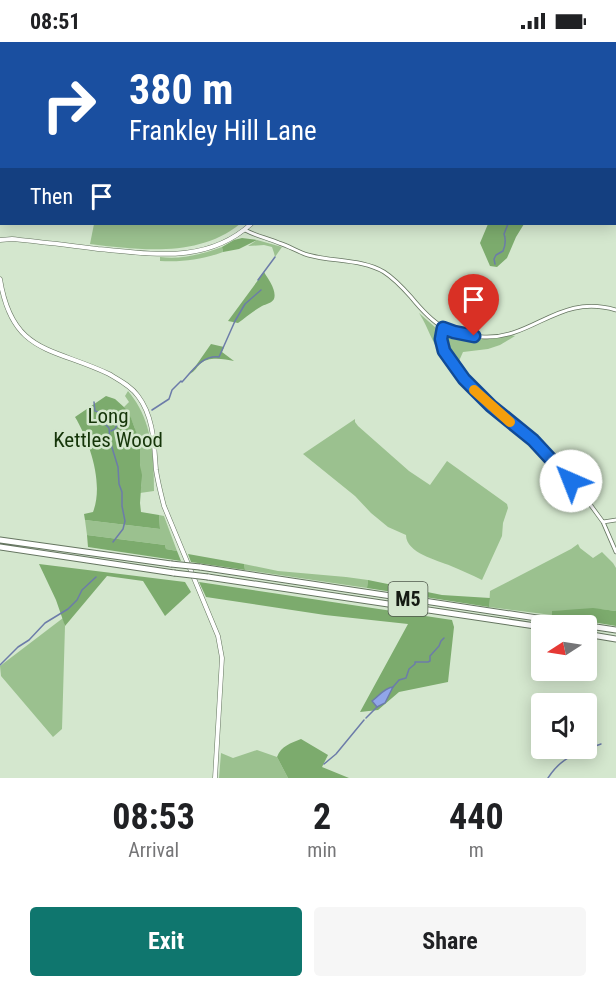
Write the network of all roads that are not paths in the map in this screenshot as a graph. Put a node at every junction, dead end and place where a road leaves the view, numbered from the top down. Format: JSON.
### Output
{"nodes":[{"id":1,"x":250,"y":225,"type":"edge"},
{"id":2,"x":245,"y":230,"type":"junction"},
{"id":3,"x":0,"y":240,"type":"edge"},
{"id":4,"x":0,"y":279,"type":"edge"},
{"id":5,"x":616,"y":310,"type":"edge"},
{"id":6,"x":443,"y":328,"type":"junction"},
{"id":7,"x":616,"y":520,"type":"edge"},
{"id":8,"x":603,"y":522,"type":"junction"},
{"id":9,"x":0,"y":540,"type":"edge"},
{"id":10,"x":0,"y":547,"type":"edge"},
{"id":11,"x":616,"y":552,"type":"edge"},
{"id":12,"x":531,"y":625,"type":"edge"},
{"id":13,"x":616,"y":630,"type":"edge"},
{"id":14,"x":597,"y":636,"type":"edge"},
{"id":15,"x":616,"y":639,"type":"edge"},
{"id":16,"x":215,"y":778,"type":"edge"}],
"edges":[{"from":1,"to":2,"type":"street"},
{"from":2,"to":3,"type":"street"},
{"from":2,"to":6,"type":"street"},
{"from":4,"to":16,"type":"street"},
{"from":5,"to":6,"type":"street"},
{"from":6,"to":8,"type":"street"},
{"from":7,"to":8,"type":"street"},
{"from":8,"to":11,"type":"street"},
{"from":9,"to":13,"type":"highway","number":"M5","bridge":true},
{"from":10,"to":12,"type":"highway","number":"M5","bridge":true},
{"from":14,"to":15,"type":"highway"}]}
